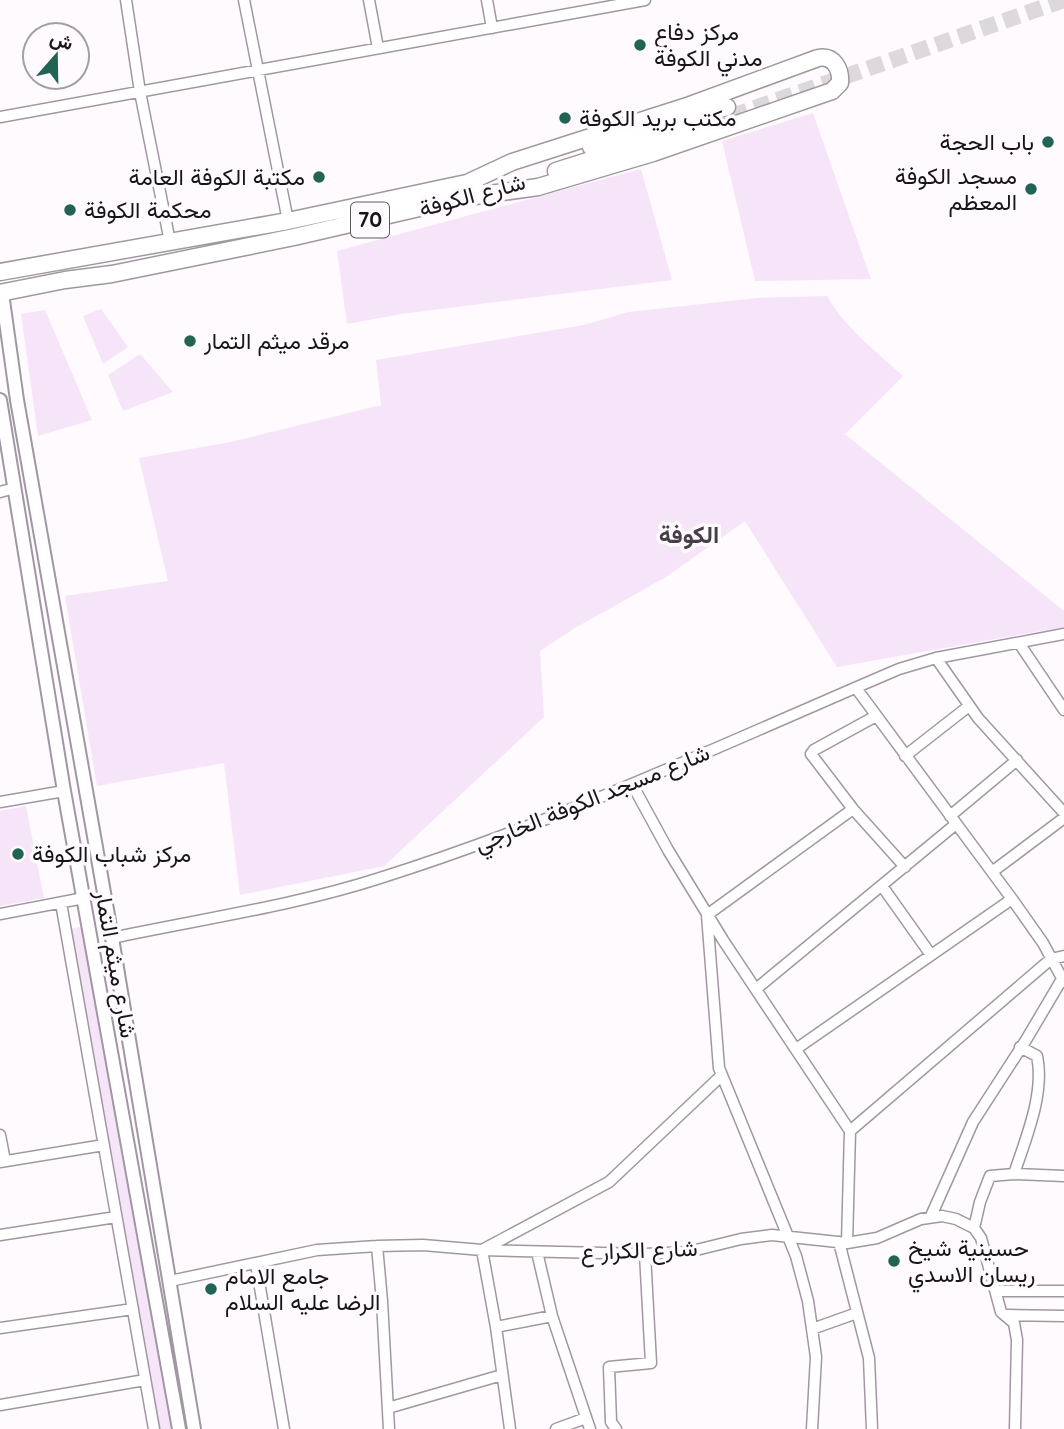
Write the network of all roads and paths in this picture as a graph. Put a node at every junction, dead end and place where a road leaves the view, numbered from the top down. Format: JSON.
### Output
{"nodes":[{"id":1,"x":125,"y":0,"type":"edge"},
{"id":2,"x":244,"y":0,"type":"edge"},
{"id":3,"x":369,"y":0,"type":"edge"},
{"id":4,"x":487,"y":0,"type":"edge"},
{"id":5,"x":645,"y":0,"type":"edge"},
{"id":6,"x":492,"y":28,"type":"junction"},
{"id":7,"x":378,"y":48,"type":"junction"},
{"id":8,"x":259,"y":70,"type":"junction"},
{"id":9,"x":140,"y":92,"type":"junction"},
{"id":10,"x":729,"y":111,"type":"tunnel mouth"},
{"id":11,"x":0,"y":117,"type":"edge"},
{"id":12,"x":471,"y":190,"type":"junction"},
{"id":13,"x":288,"y":221,"type":"junction"},
{"id":14,"x":170,"y":243,"type":"junction"},
{"id":15,"x":108,"y":253,"type":"junction"},
{"id":16,"x":63,"y":259,"type":"junction"},
{"id":17,"x":0,"y":272,"type":"edge"},
{"id":18,"x":112,"y":274,"type":"junction"},
{"id":19,"x":65,"y":280,"type":"junction"},
{"id":20,"x":1,"y":293,"type":"edge"},
{"id":21,"x":0,"y":400,"type":"edge"},
{"id":22,"x":15,"y":488,"type":"junction"},
{"id":23,"x":0,"y":492,"type":"edge"},
{"id":24,"x":55,"y":614,"type":"junction"},
{"id":25,"x":36,"y":617,"type":"junction"},
{"id":26,"x":1064,"y":634,"type":"edge"},
{"id":27,"x":1019,"y":643,"type":"junction"},
{"id":28,"x":936,"y":658,"type":"junction"},
{"id":29,"x":856,"y":688,"type":"junction"},
{"id":30,"x":969,"y":706,"type":"junction"},
{"id":31,"x":1064,"y":710,"type":"edge"},
{"id":32,"x":876,"y":716,"type":"junction"},
{"id":33,"x":905,"y":756,"type":"junction"},
{"id":34,"x":1017,"y":760,"type":"junction"},
{"id":35,"x":632,"y":784,"type":"junction"},
{"id":36,"x":64,"y":791,"type":"junction"},
{"id":37,"x":0,"y":802,"type":"edge"},
{"id":38,"x":853,"y":809,"type":"junction"},
{"id":39,"x":1064,"y":815,"type":"edge"},
{"id":40,"x":953,"y":820,"type":"junction"},
{"id":41,"x":905,"y":867,"type":"junction"},
{"id":42,"x":992,"y":872,"type":"junction"},
{"id":43,"x":882,"y":886,"type":"junction"},
{"id":44,"x":85,"y":898,"type":"junction"},
{"id":45,"x":1012,"y":899,"type":"junction"},
{"id":46,"x":61,"y":903,"type":"junction"},
{"id":47,"x":0,"y":915,"type":"edge"},
{"id":48,"x":708,"y":915,"type":"junction"},
{"id":49,"x":112,"y":938,"type":"junction"},
{"id":50,"x":931,"y":955,"type":"junction"},
{"id":51,"x":1064,"y":956,"type":"edge"},
{"id":52,"x":1051,"y":959,"type":"junction"},
{"id":53,"x":1063,"y":981,"type":"edge"},
{"id":54,"x":756,"y":989,"type":"junction"},
{"id":55,"x":1020,"y":1047,"type":"junction"},
{"id":56,"x":796,"y":1049,"type":"junction"},
{"id":57,"x":722,"y":1076,"type":"junction"},
{"id":58,"x":850,"y":1131,"type":"junction"},
{"id":59,"x":0,"y":1135,"type":"edge"},
{"id":60,"x":104,"y":1144,"type":"junction"},
{"id":61,"x":2,"y":1161,"type":"edge"},
{"id":62,"x":1014,"y":1174,"type":"junction"},
{"id":63,"x":1064,"y":1176,"type":"edge"},
{"id":64,"x":931,"y":1216,"type":"junction"},
{"id":65,"x":116,"y":1217,"type":"junction"},
{"id":66,"x":974,"y":1228,"type":"junction"},
{"id":67,"x":0,"y":1235,"type":"edge"},
{"id":68,"x":786,"y":1235,"type":"junction"},
{"id":69,"x":843,"y":1242,"type":"junction"},
{"id":70,"x":377,"y":1246,"type":"junction"},
{"id":71,"x":482,"y":1250,"type":"junction"},
{"id":72,"x":537,"y":1252,"type":"junction"},
{"id":73,"x":645,"y":1254,"type":"junction"},
{"id":74,"x":256,"y":1264,"type":"junction"},
{"id":75,"x":170,"y":1281,"type":"junction"},
{"id":76,"x":996,"y":1291,"type":"junction"},
{"id":77,"x":1064,"y":1291,"type":"edge"},
{"id":78,"x":133,"y":1309,"type":"junction"},
{"id":79,"x":857,"y":1313,"type":"junction"},
{"id":80,"x":1008,"y":1315,"type":"junction"},
{"id":81,"x":552,"y":1316,"type":"junction"},
{"id":82,"x":1064,"y":1316,"type":"edge"},
{"id":83,"x":496,"y":1327,"type":"junction"},
{"id":84,"x":0,"y":1328,"type":"edge"},
{"id":85,"x":812,"y":1329,"type":"junction"},
{"id":86,"x":502,"y":1375,"type":"junction"},
{"id":87,"x":145,"y":1380,"type":"junction"},
{"id":88,"x":0,"y":1405,"type":"edge"},
{"id":89,"x":388,"y":1408,"type":"junction"},
{"id":90,"x":588,"y":1424,"type":"edge"},
{"id":91,"x":154,"y":1429,"type":"edge"},
{"id":92,"x":179,"y":1429,"type":"edge"},
{"id":93,"x":194,"y":1429,"type":"edge"},
{"id":94,"x":284,"y":1429,"type":"edge"},
{"id":95,"x":389,"y":1429,"type":"edge"},
{"id":96,"x":510,"y":1429,"type":"edge"},
{"id":97,"x":556,"y":1429,"type":"edge"},
{"id":98,"x":616,"y":1429,"type":"edge"},
{"id":99,"x":812,"y":1429,"type":"edge"},
{"id":100,"x":872,"y":1429,"type":"edge"},
{"id":101,"x":1015,"y":1429,"type":"edge"}],
"edges":[{"from":1,"to":9,"type":"street"},
{"from":2,"to":8,"type":"street"},
{"from":3,"to":7,"type":"street"},
{"from":4,"to":6,"type":"street"},
{"from":5,"to":6,"type":"street"},
{"from":6,"to":7,"type":"street"},
{"from":7,"to":8,"type":"street"},
{"from":8,"to":9,"type":"street"},
{"from":8,"to":13,"type":"street"},
{"from":9,"to":11,"type":"street"},
{"from":9,"to":14,"type":"street"},
{"from":10,"to":12,"type":"highway","name":"شارع الكوفة","number":"70"},
{"from":12,"to":12,"type":"highway"},
{"from":12,"to":13,"type":"highway","name":"شارع الكوفة","number":"70"},
{"from":12,"to":18,"type":"highway","name":"شارع الكوفة","number":"70"},
{"from":13,"to":14,"type":"highway","name":"شارع الكوفة","number":"70"},
{"from":14,"to":15,"type":"highway","name":"شارع الكوفة","number":"70"},
{"from":15,"to":16,"type":"highway","name":"شارع الكوفة","number":"70"},
{"from":15,"to":18,"type":"highway"},
{"from":16,"to":17,"type":"highway","name":"شارع الكوفة","number":"70"},
{"from":16,"to":19,"type":"highway"},
{"from":18,"to":19,"type":"highway","name":"شارع الكوفة","number":"70"},
{"from":19,"to":20,"type":"highway","name":"شارع الكوفة","number":"70"},
{"from":20,"to":24,"type":"street","name":"شارع ميثم التمار"},
{"from":21,"to":22,"type":"street","name":"شارع ميثم التمار"},
{"from":22,"to":23,"type":"street"},
{"from":22,"to":25,"type":"street","name":"شارع ميثم التمار"},
{"from":24,"to":25,"type":"street"},
{"from":24,"to":49,"type":"street","name":"شارع ميثم التمار"},
{"from":25,"to":36,"type":"street","name":"شارع ميثم التمار"},
{"from":26,"to":27,"type":"street","name":"شارع مسجد الكوفة الخارجي"},
{"from":27,"to":28,"type":"street","name":"شارع مسجد الكوفة الخارجي"},
{"from":27,"to":31,"type":"street"},
{"from":28,"to":29,"type":"street","name":"شارع مسجد الكوفة الخارجي"},
{"from":28,"to":30,"type":"street"},
{"from":29,"to":32,"type":"street"},
{"from":29,"to":35,"type":"street","name":"شارع مسجد الكوفة الخارجي"},
{"from":30,"to":33,"type":"street"},
{"from":30,"to":34,"type":"street"},
{"from":32,"to":33,"type":"street"},
{"from":32,"to":38,"type":"street"},
{"from":33,"to":40,"type":"street"},
{"from":34,"to":39,"type":"street"},
{"from":34,"to":40,"type":"street"},
{"from":35,"to":48,"type":"street"},
{"from":35,"to":49,"type":"street","name":"شارع مسجد الكوفة الخارجي"},
{"from":36,"to":37,"type":"street"},
{"from":36,"to":44,"type":"street","name":"شارع ميثم التمار"},
{"from":38,"to":41,"type":"street"},
{"from":38,"to":48,"type":"street"},
{"from":39,"to":42,"type":"street"},
{"from":40,"to":41,"type":"street"},
{"from":40,"to":42,"type":"street"},
{"from":41,"to":43,"type":"street"},
{"from":42,"to":45,"type":"street"},
{"from":43,"to":50,"type":"street"},
{"from":43,"to":54,"type":"street"},
{"from":44,"to":46,"type":"street"},
{"from":44,"to":92,"type":"street","name":"شارع ميثم التمار"},
{"from":45,"to":50,"type":"street"},
{"from":45,"to":52,"type":"street"},
{"from":46,"to":47,"type":"street"},
{"from":46,"to":60,"type":"street"},
{"from":48,"to":54,"type":"street"},
{"from":48,"to":57,"type":"street"},
{"from":49,"to":75,"type":"street","name":"شارع ميثم التمار"},
{"from":50,"to":56,"type":"street"},
{"from":51,"to":52,"type":"street"},
{"from":52,"to":53,"type":"street"},
{"from":52,"to":58,"type":"street"},
{"from":53,"to":55,"type":"street"},
{"from":54,"to":56,"type":"street"},
{"from":55,"to":62,"type":"street"},
{"from":55,"to":64,"type":"street"},
{"from":56,"to":58,"type":"street"},
{"from":57,"to":68,"type":"street"},
{"from":57,"to":71,"type":"street"},
{"from":58,"to":69,"type":"street"},
{"from":59,"to":61,"type":"street"},
{"from":60,"to":61,"type":"street"},
{"from":60,"to":65,"type":"street"},
{"from":62,"to":63,"type":"street"},
{"from":62,"to":66,"type":"street"},
{"from":64,"to":66,"type":"street"},
{"from":64,"to":69,"type":"street","name":"شارع الكرار ع"},
{"from":65,"to":67,"type":"street"},
{"from":65,"to":78,"type":"street"},
{"from":66,"to":76,"type":"street"},
{"from":68,"to":69,"type":"street","name":"شارع الكرار ع"},
{"from":68,"to":73,"type":"street","name":"شارع الكرار ع"},
{"from":68,"to":85,"type":"street"},
{"from":69,"to":79,"type":"street"},
{"from":70,"to":71,"type":"street","name":"شارع الكرار ع"},
{"from":70,"to":74,"type":"street","name":"شارع الكرار ع"},
{"from":70,"to":89,"type":"street"},
{"from":71,"to":72,"type":"street","name":"شارع الكرار ع"},
{"from":71,"to":83,"type":"street"},
{"from":72,"to":73,"type":"street","name":"شارع الكرار ع"},
{"from":72,"to":81,"type":"street"},
{"from":73,"to":98,"type":"street"},
{"from":74,"to":75,"type":"street","name":"شارع الكرار ع"},
{"from":74,"to":94,"type":"street"},
{"from":75,"to":93,"type":"street","name":"شارع ميثم التمار"},
{"from":76,"to":77,"type":"street"},
{"from":76,"to":80,"type":"street"},
{"from":78,"to":84,"type":"street"},
{"from":78,"to":87,"type":"street"},
{"from":79,"to":85,"type":"street"},
{"from":79,"to":100,"type":"street"},
{"from":80,"to":82,"type":"street"},
{"from":80,"to":101,"type":"street"},
{"from":81,"to":83,"type":"street"},
{"from":81,"to":90,"type":"street"},
{"from":83,"to":86,"type":"street"},
{"from":85,"to":99,"type":"street"},
{"from":86,"to":89,"type":"street"},
{"from":86,"to":96,"type":"street"},
{"from":87,"to":88,"type":"street"},
{"from":87,"to":91,"type":"street"},
{"from":89,"to":95,"type":"street"},
{"from":90,"to":97,"type":"street"}]}
